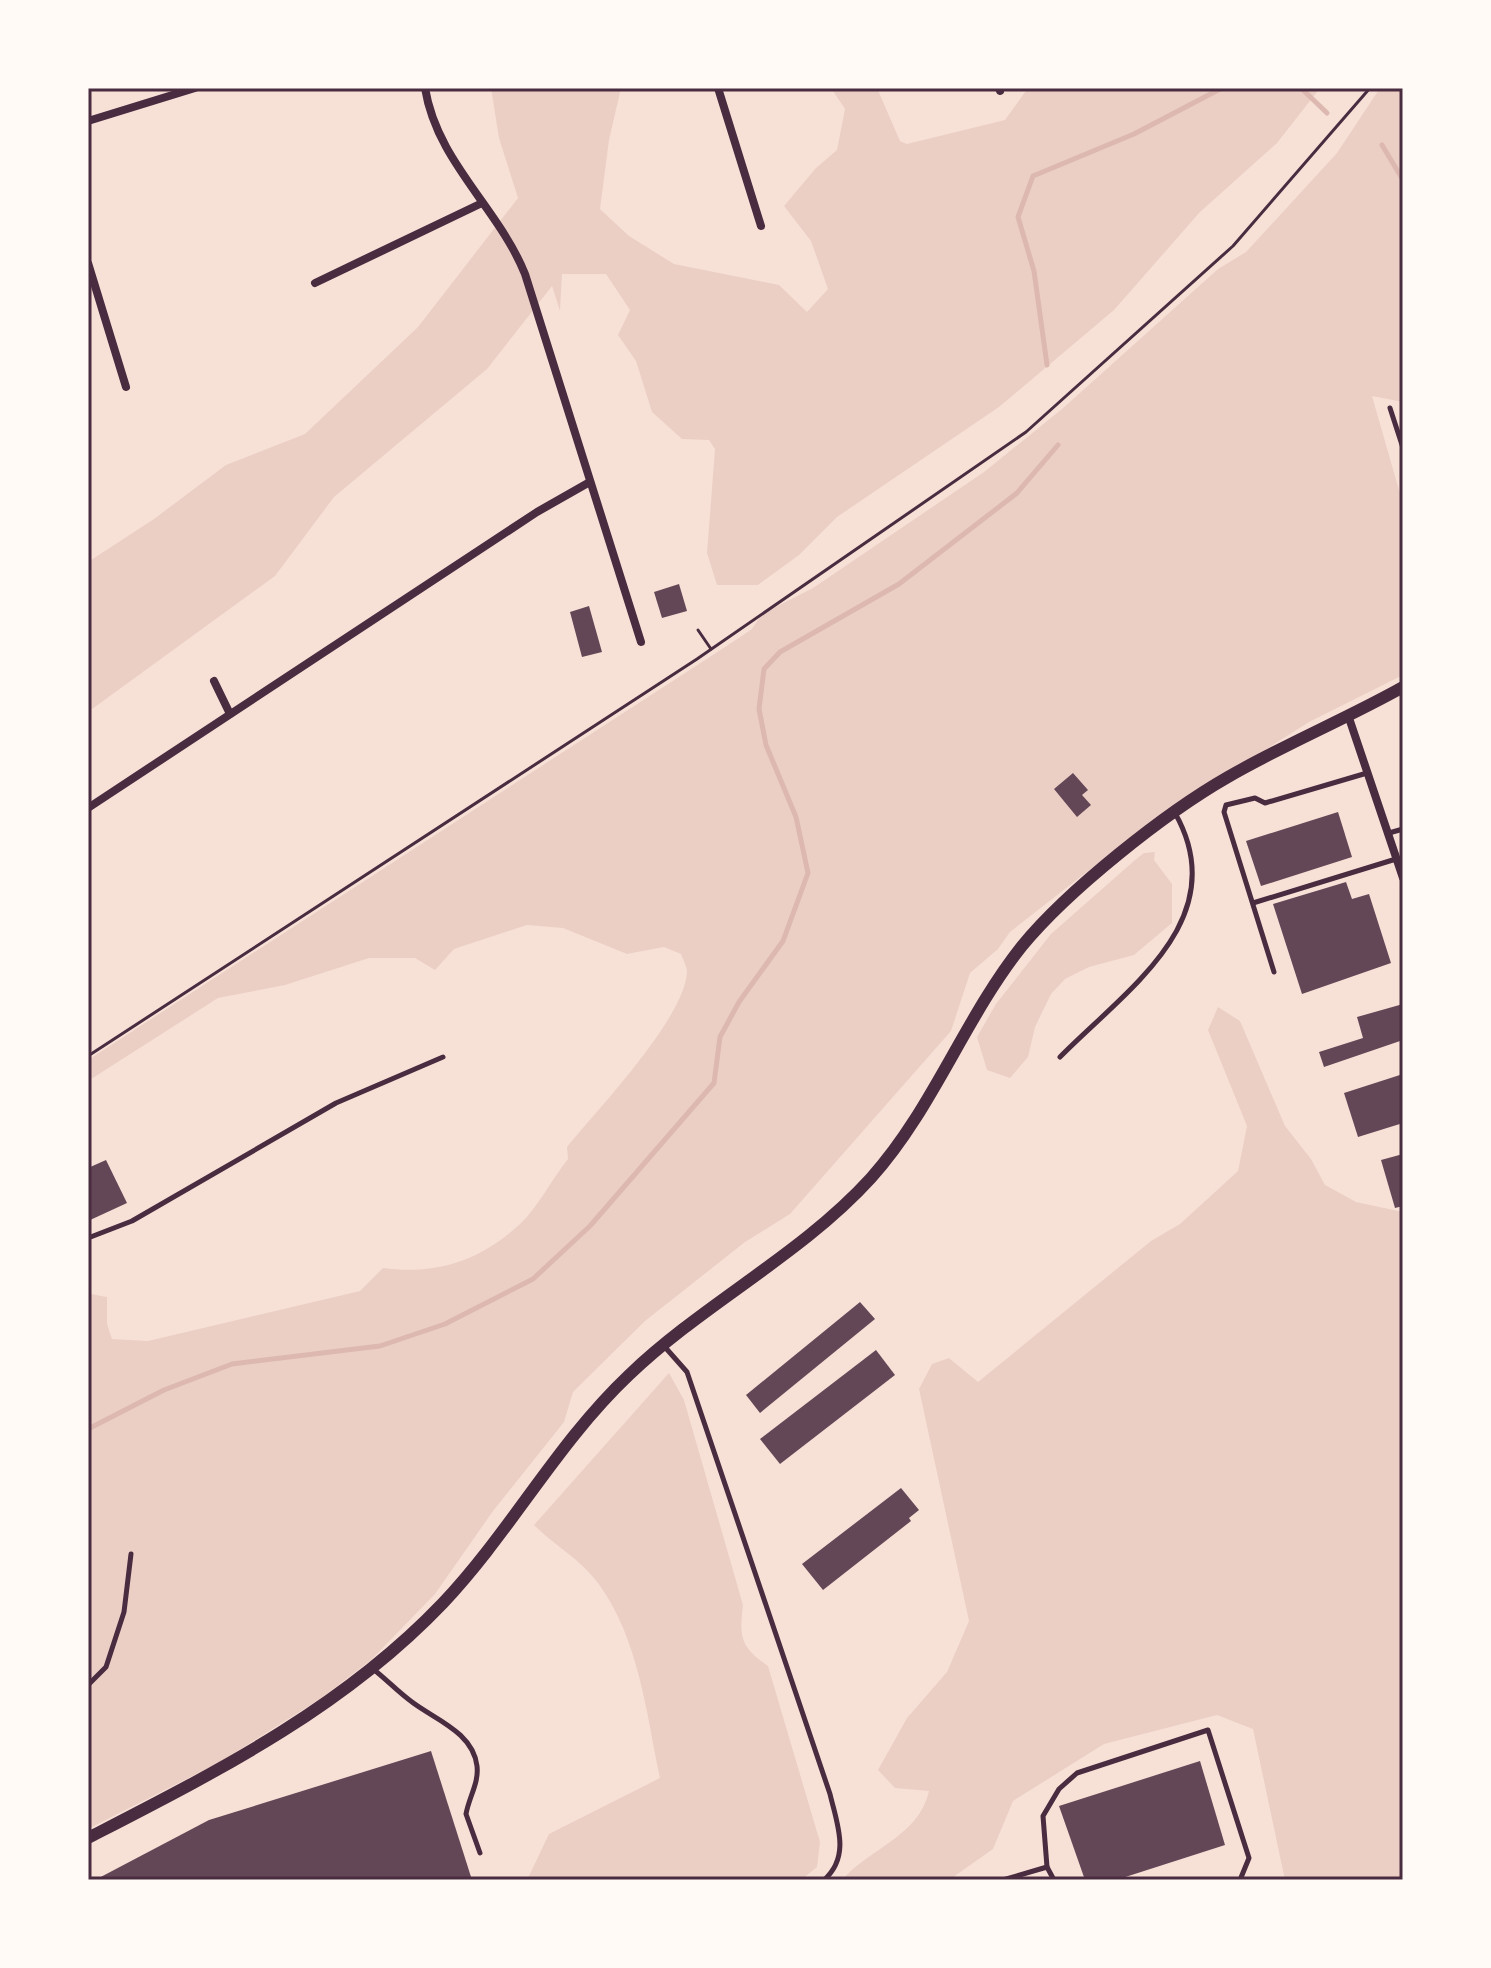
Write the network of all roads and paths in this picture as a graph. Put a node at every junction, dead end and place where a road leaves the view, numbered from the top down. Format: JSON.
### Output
{"nodes":[{"id":1,"x":195,"y":88,"type":"edge"},
{"id":2,"x":425,"y":88,"type":"edge"},
{"id":3,"x":718,"y":88,"type":"edge"},
{"id":4,"x":1370,"y":88,"type":"edge"},
{"id":5,"x":88,"y":121,"type":"edge"},
{"id":6,"x":482,"y":203,"type":"junction"},
{"id":7,"x":761,"y":226,"type":"dead end"},
{"id":8,"x":88,"y":263,"type":"edge"},
{"id":9,"x":315,"y":283,"type":"dead end"},
{"id":10,"x":126,"y":387,"type":"dead end"},
{"id":11,"x":1390,"y":408,"type":"dead end"},
{"id":12,"x":1403,"y":448,"type":"edge"},
{"id":13,"x":588,"y":483,"type":"junction"},
{"id":14,"x":698,"y":630,"type":"dead end"},
{"id":15,"x":641,"y":642,"type":"dead end"},
{"id":16,"x":711,"y":649,"type":"junction"},
{"id":17,"x":214,"y":681,"type":"dead end"},
{"id":18,"x":1403,"y":687,"type":"edge"},
{"id":19,"x":230,"y":714,"type":"junction"},
{"id":20,"x":1349,"y":718,"type":"junction"},
{"id":21,"x":1368,"y":773,"type":"junction"},
{"id":22,"x":88,"y":808,"type":"edge"},
{"id":23,"x":1175,"y":812,"type":"junction"},
{"id":24,"x":1403,"y":829,"type":"edge"},
{"id":25,"x":1389,"y":833,"type":"junction"},
{"id":26,"x":1397,"y":859,"type":"junction"},
{"id":27,"x":1403,"y":878,"type":"edge"},
{"id":28,"x":1253,"y":903,"type":"junction"},
{"id":29,"x":1274,"y":972,"type":"dead end"},
{"id":30,"x":88,"y":1056,"type":"edge"},
{"id":31,"x":443,"y":1057,"type":"dead end"},
{"id":32,"x":1060,"y":1057,"type":"dead end"},
{"id":33,"x":88,"y":1238,"type":"edge"},
{"id":34,"x":663,"y":1345,"type":"junction"},
{"id":35,"x":131,"y":1554,"type":"dead end"},
{"id":36,"x":373,"y":1668,"type":"junction"},
{"id":37,"x":88,"y":1685,"type":"edge"},
{"id":38,"x":88,"y":1838,"type":"edge"},
{"id":39,"x":480,"y":1853,"type":"dead end"},
{"id":40,"x":1047,"y":1867,"type":"junction"},
{"id":41,"x":824,"y":1880,"type":"edge"},
{"id":42,"x":1003,"y":1880,"type":"edge"},
{"id":43,"x":1054,"y":1880,"type":"edge"},
{"id":44,"x":1240,"y":1880,"type":"edge"}],
"edges":[{"from":1,"to":5,"type":"street"},
{"from":2,"to":6,"type":"street"},
{"from":3,"to":7,"type":"street"},
{"from":4,"to":16,"type":"path"},
{"from":6,"to":9,"type":"street"},
{"from":6,"to":13,"type":"street"},
{"from":8,"to":10,"type":"street"},
{"from":11,"to":12,"type":"lane"},
{"from":13,"to":15,"type":"street"},
{"from":13,"to":19,"type":"street"},
{"from":14,"to":16,"type":"path"},
{"from":16,"to":30,"type":"path"},
{"from":17,"to":19,"type":"street"},
{"from":18,"to":20,"type":"street"},
{"from":19,"to":22,"type":"street"},
{"from":20,"to":21,"type":"street"},
{"from":20,"to":23,"type":"street"},
{"from":21,"to":25,"type":"street"},
{"from":21,"to":28,"type":"lane"},
{"from":23,"to":32,"type":"lane"},
{"from":23,"to":34,"type":"street"},
{"from":24,"to":25,"type":"lane"},
{"from":25,"to":26,"type":"street"},
{"from":26,"to":27,"type":"street"},
{"from":26,"to":28,"type":"lane"},
{"from":28,"to":29,"type":"lane"},
{"from":31,"to":33,"type":"lane"},
{"from":34,"to":36,"type":"street"},
{"from":34,"to":41,"type":"lane"},
{"from":35,"to":37,"type":"lane"},
{"from":36,"to":38,"type":"street"},
{"from":36,"to":39,"type":"lane"},
{"from":40,"to":42,"type":"lane"},
{"from":40,"to":43,"type":"lane"},
{"from":40,"to":44,"type":"lane"}]}
